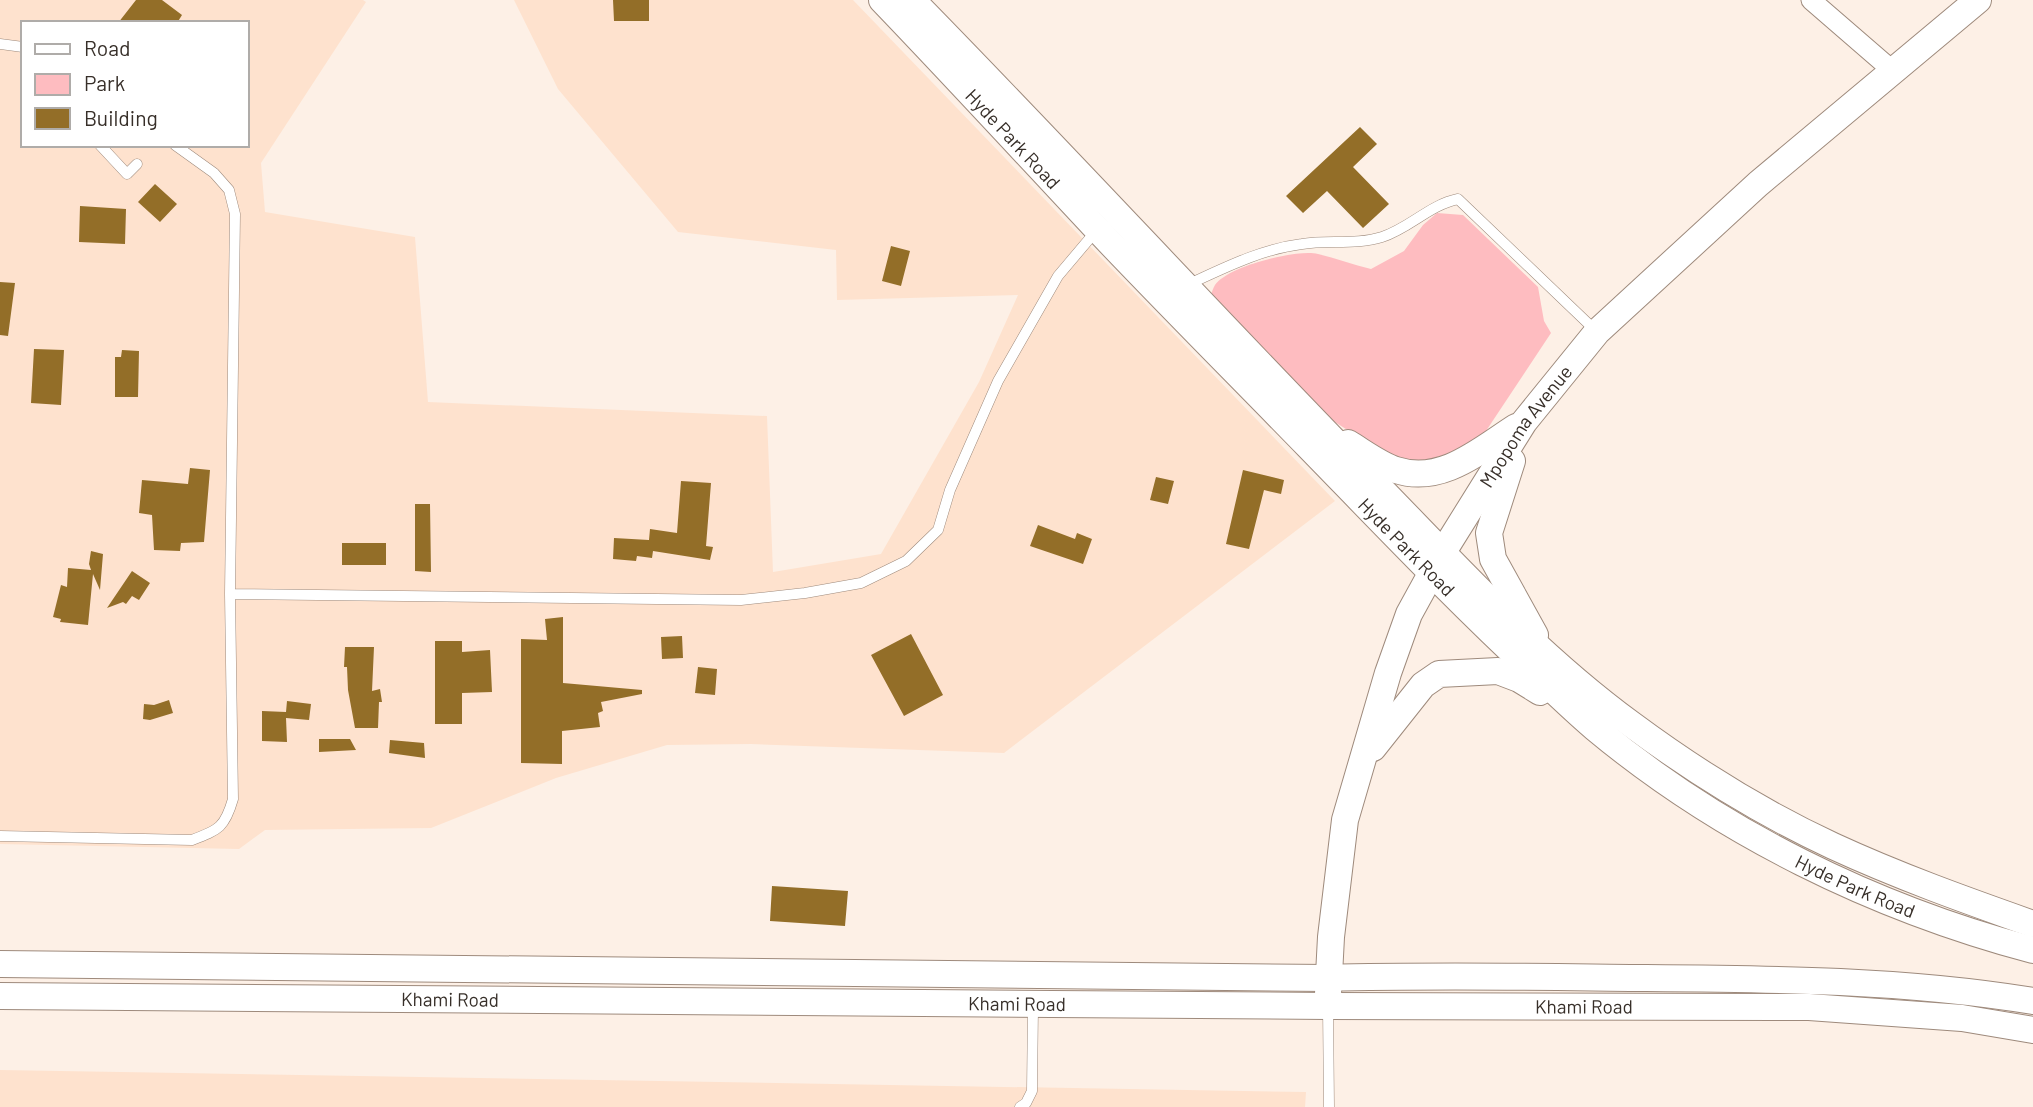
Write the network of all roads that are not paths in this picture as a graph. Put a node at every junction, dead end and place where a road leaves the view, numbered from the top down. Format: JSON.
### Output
{"nodes":[{"id":1,"x":882,"y":0,"type":"edge"},
{"id":2,"x":912,"y":0,"type":"edge"},
{"id":3,"x":1811,"y":0,"type":"edge"},
{"id":4,"x":1978,"y":0,"type":"edge"},
{"id":5,"x":0,"y":44,"type":"edge"},
{"id":6,"x":21,"y":47,"type":"edge"},
{"id":7,"x":1893,"y":71,"type":"junction"},
{"id":8,"x":102,"y":147,"type":"edge"},
{"id":9,"x":178,"y":147,"type":"edge"},
{"id":10,"x":136,"y":164,"type":"dead end"},
{"id":11,"x":1107,"y":221,"type":"junction"},
{"id":12,"x":1187,"y":285,"type":"junction"},
{"id":13,"x":1597,"y":332,"type":"junction"},
{"id":14,"x":1524,"y":422,"type":"junction"},
{"id":15,"x":1315,"y":423,"type":"junction"},
{"id":16,"x":1437,"y":563,"type":"junction"},
{"id":17,"x":230,"y":594,"type":"junction"},
{"id":18,"x":1545,"y":656,"type":"junction"},
{"id":19,"x":1595,"y":728,"type":"junction"},
{"id":20,"x":1365,"y":757,"type":"junction"},
{"id":21,"x":0,"y":836,"type":"edge"},
{"id":22,"x":1337,"y":893,"type":"junction"},
{"id":23,"x":2033,"y":924,"type":"edge"},
{"id":24,"x":2033,"y":950,"type":"edge"},
{"id":25,"x":0,"y":964,"type":"edge"},
{"id":26,"x":1284,"y":976,"type":"junction"},
{"id":27,"x":1405,"y":976,"type":"junction"},
{"id":28,"x":1328,"y":978,"type":"junction"},
{"id":29,"x":0,"y":996,"type":"edge"},
{"id":30,"x":2033,"y":1001,"type":"edge"},
{"id":31,"x":1034,"y":1003,"type":"junction"},
{"id":32,"x":1328,"y":1006,"type":"junction"},
{"id":33,"x":2033,"y":1030,"type":"edge"},
{"id":34,"x":1020,"y":1107,"type":"edge"},
{"id":35,"x":1329,"y":1107,"type":"edge"}],
"edges":[{"from":1,"to":11,"type":"street","name":"Hyde Park Road"},
{"from":2,"to":11,"type":"street","name":"Hyde Park Road"},
{"from":3,"to":7,"type":"street"},
{"from":4,"to":7,"type":"street","name":"Mpopoma Avenue"},
{"from":5,"to":6,"type":"lane"},
{"from":7,"to":13,"type":"street","name":"Mpopoma Avenue"},
{"from":8,"to":10,"type":"lane"},
{"from":9,"to":17,"type":"lane"},
{"from":11,"to":12,"type":"street","name":"Hyde Park Road"},
{"from":11,"to":16,"type":"street","name":"Hyde Park Road"},
{"from":11,"to":17,"type":"lane"},
{"from":12,"to":13,"type":"lane"},
{"from":12,"to":15,"type":"street","name":"Hyde Park Road"},
{"from":13,"to":14,"type":"street","name":"Mpopoma Avenue"},
{"from":14,"to":15,"type":"street"},
{"from":14,"to":16,"type":"street","name":"Mpopoma Avenue"},
{"from":14,"to":18,"type":"street"},
{"from":15,"to":16,"type":"street","name":"Hyde Park Road"},
{"from":16,"to":18,"type":"street","name":"Hyde Park Road"},
{"from":16,"to":19,"type":"street","name":"Hyde Park Road"},
{"from":16,"to":20,"type":"street","name":"Mpopoma Avenue"},
{"from":17,"to":21,"type":"lane"},
{"from":18,"to":23,"type":"street","name":"Hyde Park Road"},
{"from":19,"to":20,"type":"street"},
{"from":19,"to":24,"type":"street","name":"Hyde Park Road"},
{"from":20,"to":22,"type":"street","name":"Mpopoma Avenue"},
{"from":22,"to":26,"type":"street"},
{"from":22,"to":27,"type":"street"},
{"from":22,"to":28,"type":"street","name":"Mpopoma Avenue"},
{"from":25,"to":26,"type":"street","name":"Khami Road"},
{"from":26,"to":28,"type":"street","name":"Khami Road"},
{"from":27,"to":28,"type":"street","name":"Khami Road"},
{"from":27,"to":30,"type":"street"},
{"from":28,"to":32,"type":"street","name":"Mpopoma Avenue"},
{"from":29,"to":31,"type":"street","name":"Khami Road"},
{"from":31,"to":32,"type":"street","name":"Khami Road"},
{"from":31,"to":34,"type":"lane"},
{"from":32,"to":33,"type":"street","name":"Khami Road"},
{"from":32,"to":35,"type":"lane"}]}
